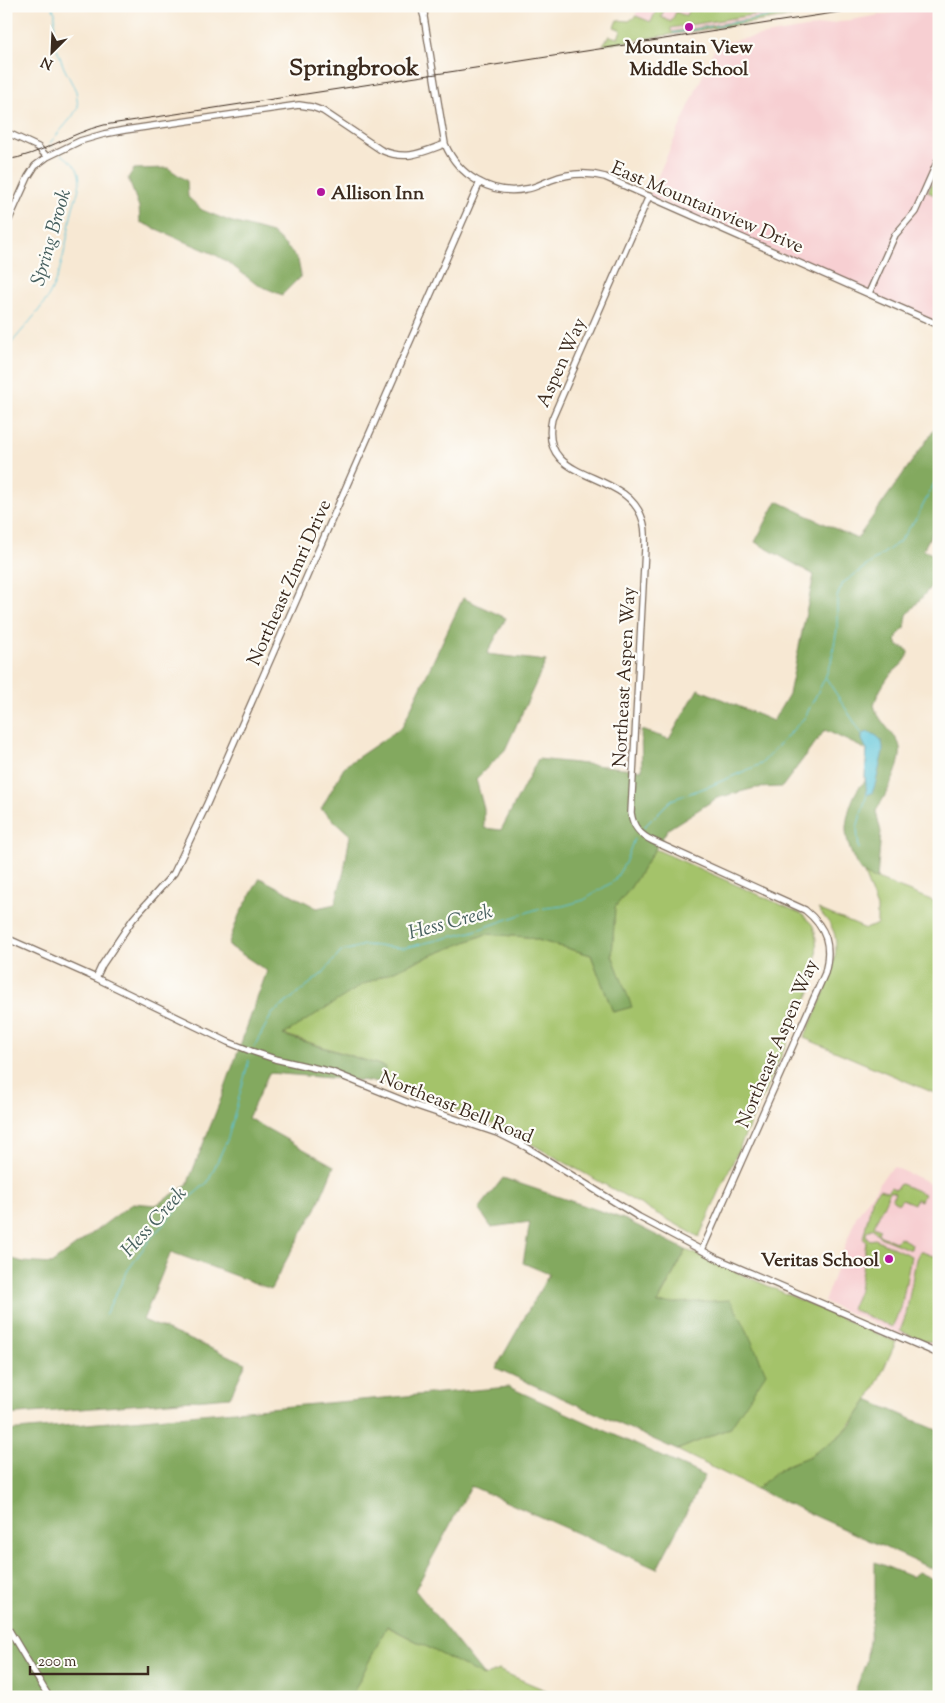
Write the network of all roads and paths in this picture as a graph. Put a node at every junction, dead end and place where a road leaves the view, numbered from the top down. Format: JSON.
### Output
{"nodes":[{"id":1,"x":421,"y":6,"type":"edge"},
{"id":2,"x":425,"y":6,"type":"edge"},
{"id":3,"x":424,"y":17,"type":"junction"},
{"id":4,"x":6,"y":132,"type":"edge"},
{"id":5,"x":445,"y":144,"type":"junction"},
{"id":6,"x":46,"y":157,"type":"junction"},
{"id":7,"x":939,"y":158,"type":"edge"},
{"id":8,"x":480,"y":182,"type":"junction"},
{"id":9,"x":649,"y":196,"type":"junction"},
{"id":10,"x":6,"y":226,"type":"edge"},
{"id":11,"x":868,"y":293,"type":"junction"},
{"id":12,"x":939,"y":325,"type":"edge"},
{"id":13,"x":635,"y":504,"type":"joint"},
{"id":14,"x":6,"y":938,"type":"edge"},
{"id":15,"x":96,"y":978,"type":"junction"},
{"id":16,"x":702,"y":1250,"type":"junction"},
{"id":17,"x":939,"y":1354,"type":"edge"},
{"id":18,"x":6,"y":1625,"type":"edge"},
{"id":19,"x":49,"y":1697,"type":"edge"}],
"edges":[{"from":1,"to":3,"type":"street"},
{"from":2,"to":3,"type":"street"},
{"from":3,"to":5,"type":"street"},
{"from":4,"to":6,"type":"street"},
{"from":5,"to":6,"type":"street"},
{"from":5,"to":8,"type":"street","name":"East Mountainview Drive"},
{"from":6,"to":10,"type":"street"},
{"from":7,"to":11,"type":"street"},
{"from":8,"to":9,"type":"street","name":"East Mountainview Drive"},
{"from":8,"to":15,"type":"street","name":"Northeast Zimri Drive"},
{"from":9,"to":11,"type":"street","name":"East Mountainview Drive"},
{"from":9,"to":13,"type":"street","name":"Aspen Way"},
{"from":11,"to":12,"type":"street","name":"East Mountainview Drive"},
{"from":13,"to":16,"type":"street","name":"Northeast Aspen Way"},
{"from":14,"to":15,"type":"street","name":"Northeast Bell Road"},
{"from":15,"to":16,"type":"street","name":"Northeast Bell Road"},
{"from":16,"to":17,"type":"street","name":"Northeast Bell Road"},
{"from":18,"to":19,"type":"street"}]}
